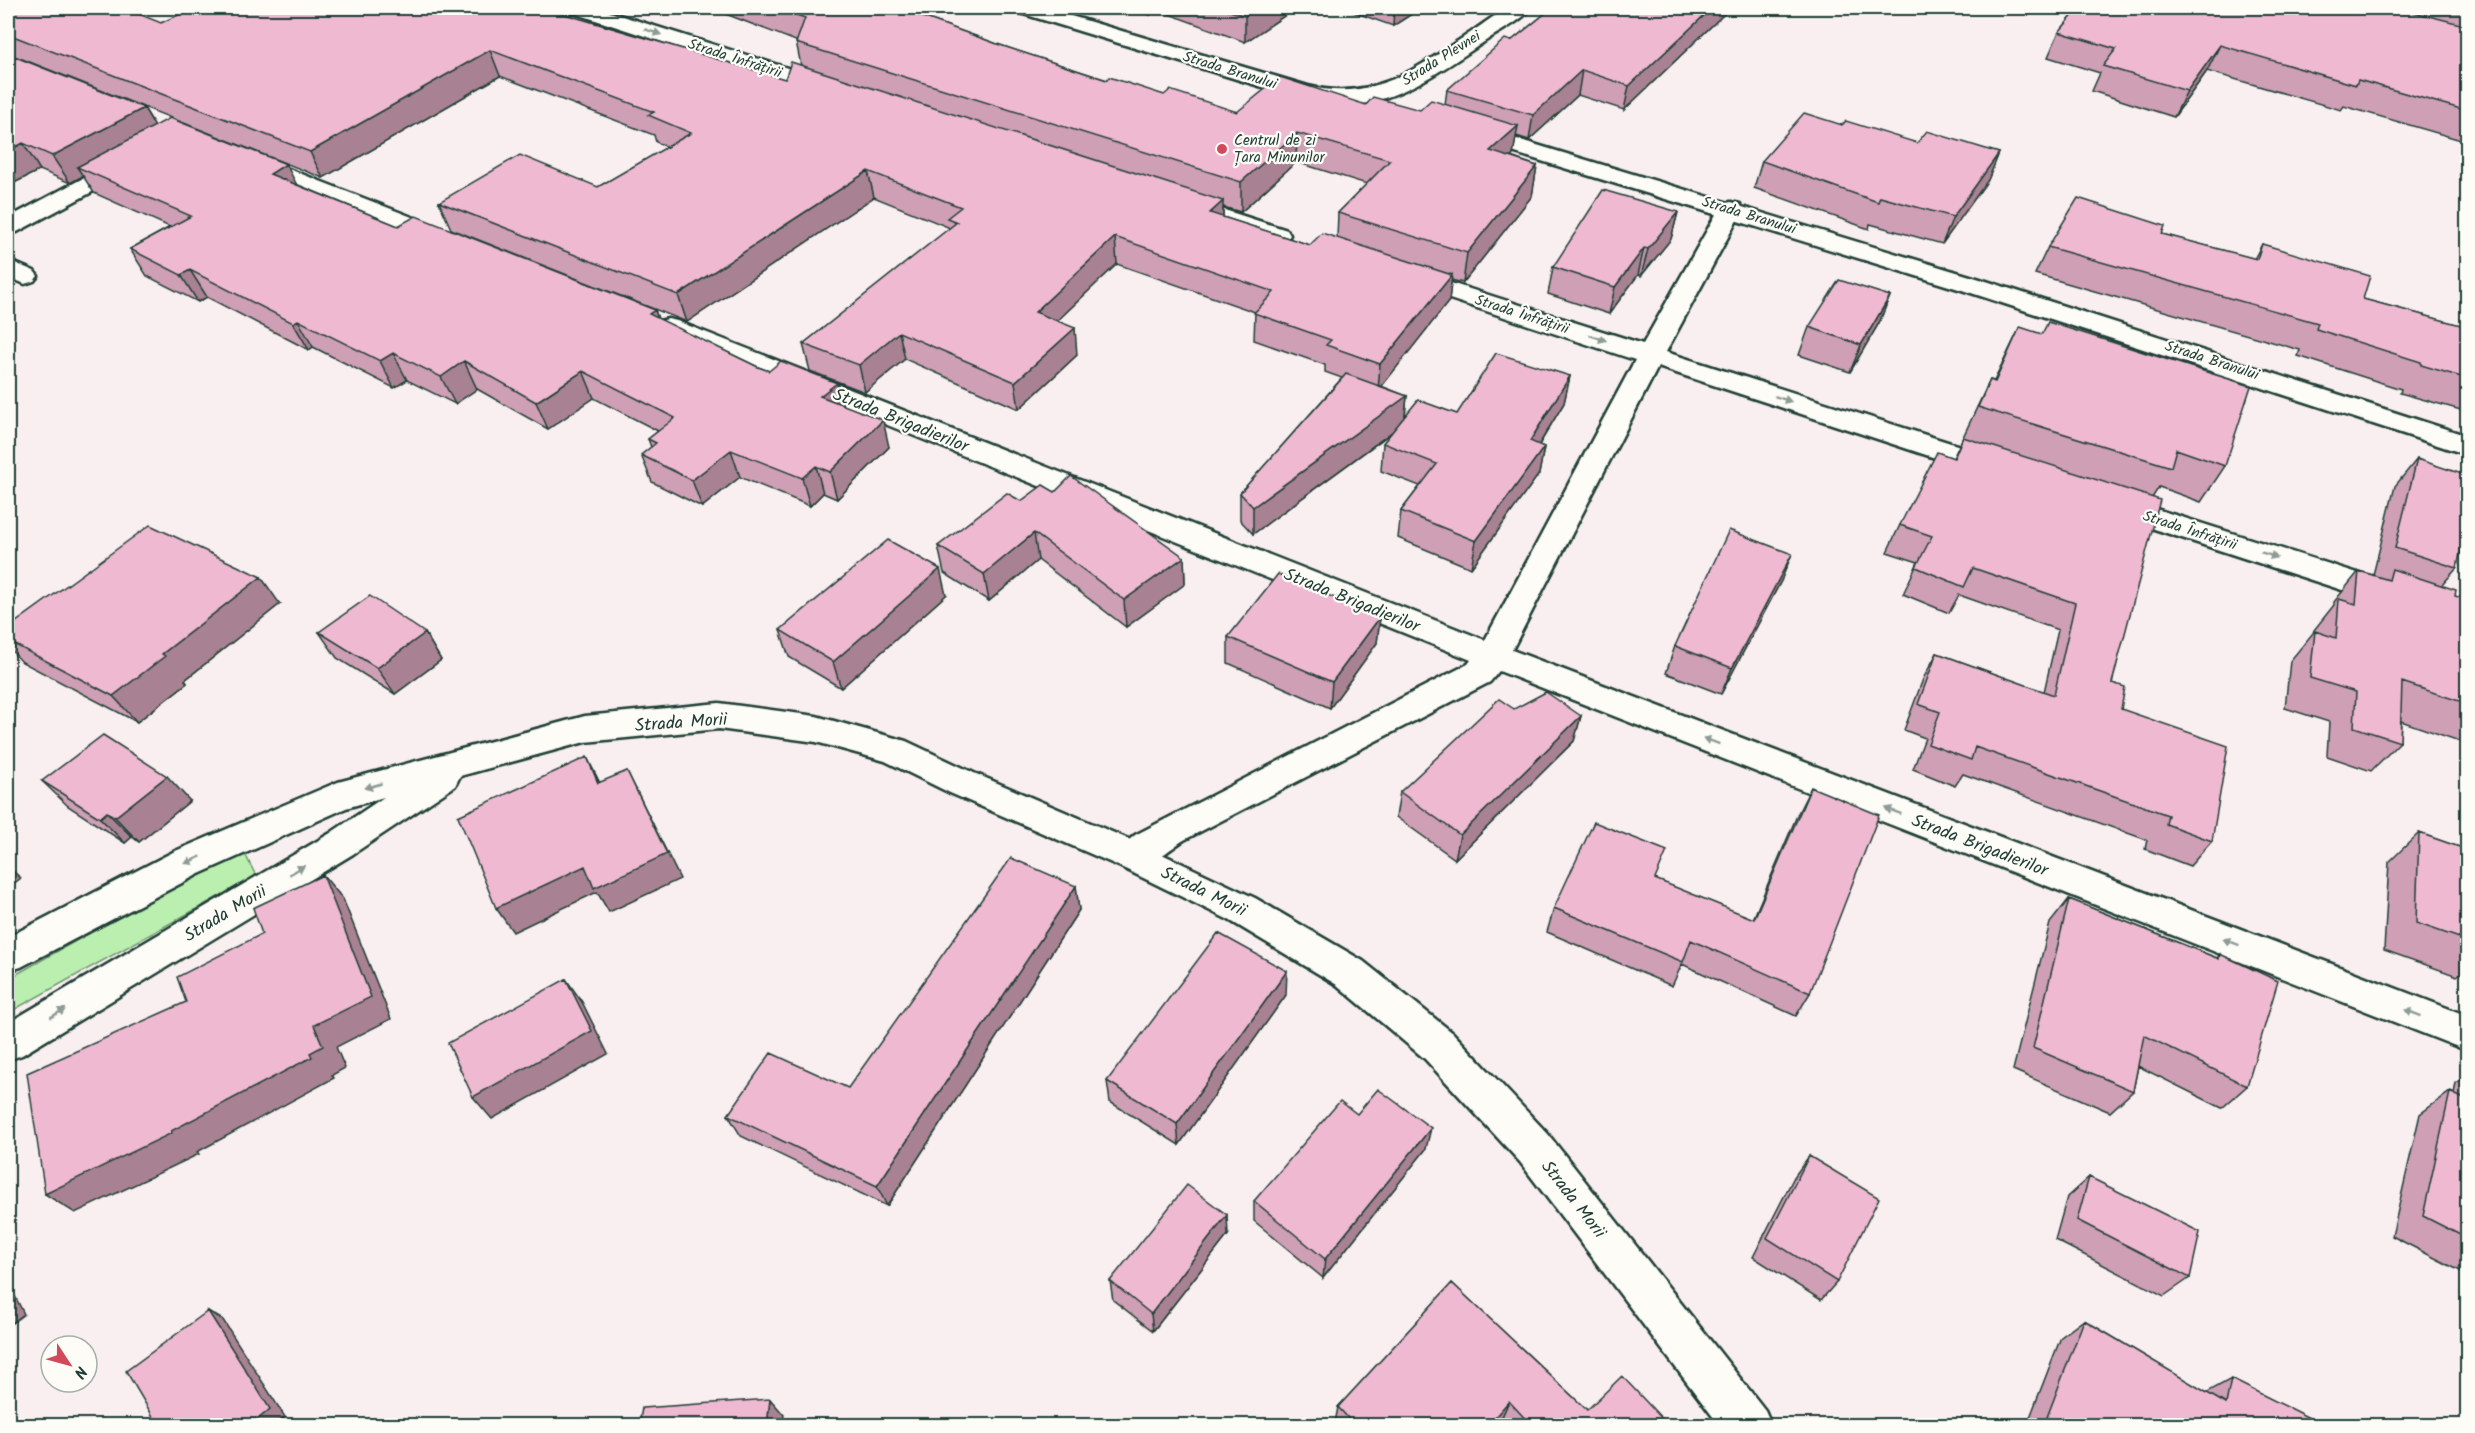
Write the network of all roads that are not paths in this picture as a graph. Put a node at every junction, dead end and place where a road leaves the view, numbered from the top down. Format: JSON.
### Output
{"nodes":[{"id":1,"x":578,"y":8,"type":"edge"},
{"id":2,"x":1024,"y":8,"type":"edge"},
{"id":3,"x":1521,"y":8,"type":"edge"},
{"id":4,"x":852,"y":96,"type":"edge"},
{"id":5,"x":1357,"y":98,"type":"junction"},
{"id":6,"x":1400,"y":111,"type":"edge"},
{"id":7,"x":1444,"y":124,"type":"edge"},
{"id":8,"x":152,"y":151,"type":"edge"},
{"id":9,"x":228,"y":152,"type":"edge"},
{"id":10,"x":1160,"y":196,"type":"edge"},
{"id":11,"x":1731,"y":209,"type":"junction"},
{"id":12,"x":8,"y":227,"type":"edge"},
{"id":13,"x":1297,"y":241,"type":"edge"},
{"id":14,"x":472,"y":249,"type":"edge"},
{"id":15,"x":1388,"y":270,"type":"edge"},
{"id":16,"x":638,"y":316,"type":"edge"},
{"id":17,"x":1650,"y":356,"type":"junction"},
{"id":18,"x":2468,"y":446,"type":"edge"},
{"id":19,"x":2025,"y":477,"type":"edge"},
{"id":20,"x":2093,"y":499,"type":"edge"},
{"id":21,"x":2468,"y":620,"type":"edge"},
{"id":22,"x":1493,"y":656,"type":"junction"},
{"id":23,"x":470,"y":758,"type":"junction"},
{"id":24,"x":1134,"y":857,"type":"junction"},
{"id":25,"x":8,"y":955,"type":"edge"},
{"id":26,"x":2468,"y":1034,"type":"edge"},
{"id":27,"x":8,"y":1043,"type":"edge"},
{"id":28,"x":1749,"y":1425,"type":"edge"}],
"edges":[{"from":1,"to":4,"type":"street","name":"Strada Înfrățirii","one_way":true},
{"from":2,"to":5,"type":"street","name":"Strada Branului"},
{"from":3,"to":5,"type":"street","name":"Strada Plevnei"},
{"from":5,"to":6,"type":"street","name":"Strada Branului"},
{"from":7,"to":11,"type":"street","name":"Strada Branului"},
{"from":8,"to":12,"type":"street"},
{"from":9,"to":14,"type":"street"},
{"from":10,"to":13,"type":"street"},
{"from":11,"to":17,"type":"street"},
{"from":11,"to":18,"type":"street","name":"Strada Branului"},
{"from":15,"to":17,"type":"street","name":"Strada Înfrățirii","one_way":true},
{"from":16,"to":22,"type":"street","name":"Strada Brigadierilor"},
{"from":17,"to":19,"type":"street","name":"Strada Înfrățirii","one_way":true},
{"from":17,"to":22,"type":"street"},
{"from":20,"to":21,"type":"street","name":"Strada Înfrățirii","one_way":true},
{"from":22,"to":24,"type":"street"},
{"from":26,"to":22,"type":"street","name":"Strada Brigadierilor","one_way":true},
{"from":23,"to":24,"type":"street","name":"Strada Morii"},
{"from":23,"to":25,"type":"street","name":"Strada Morii","one_way":true},
{"from":27,"to":23,"type":"street","name":"Strada Morii","one_way":true},
{"from":24,"to":28,"type":"street","name":"Strada Morii"}]}
